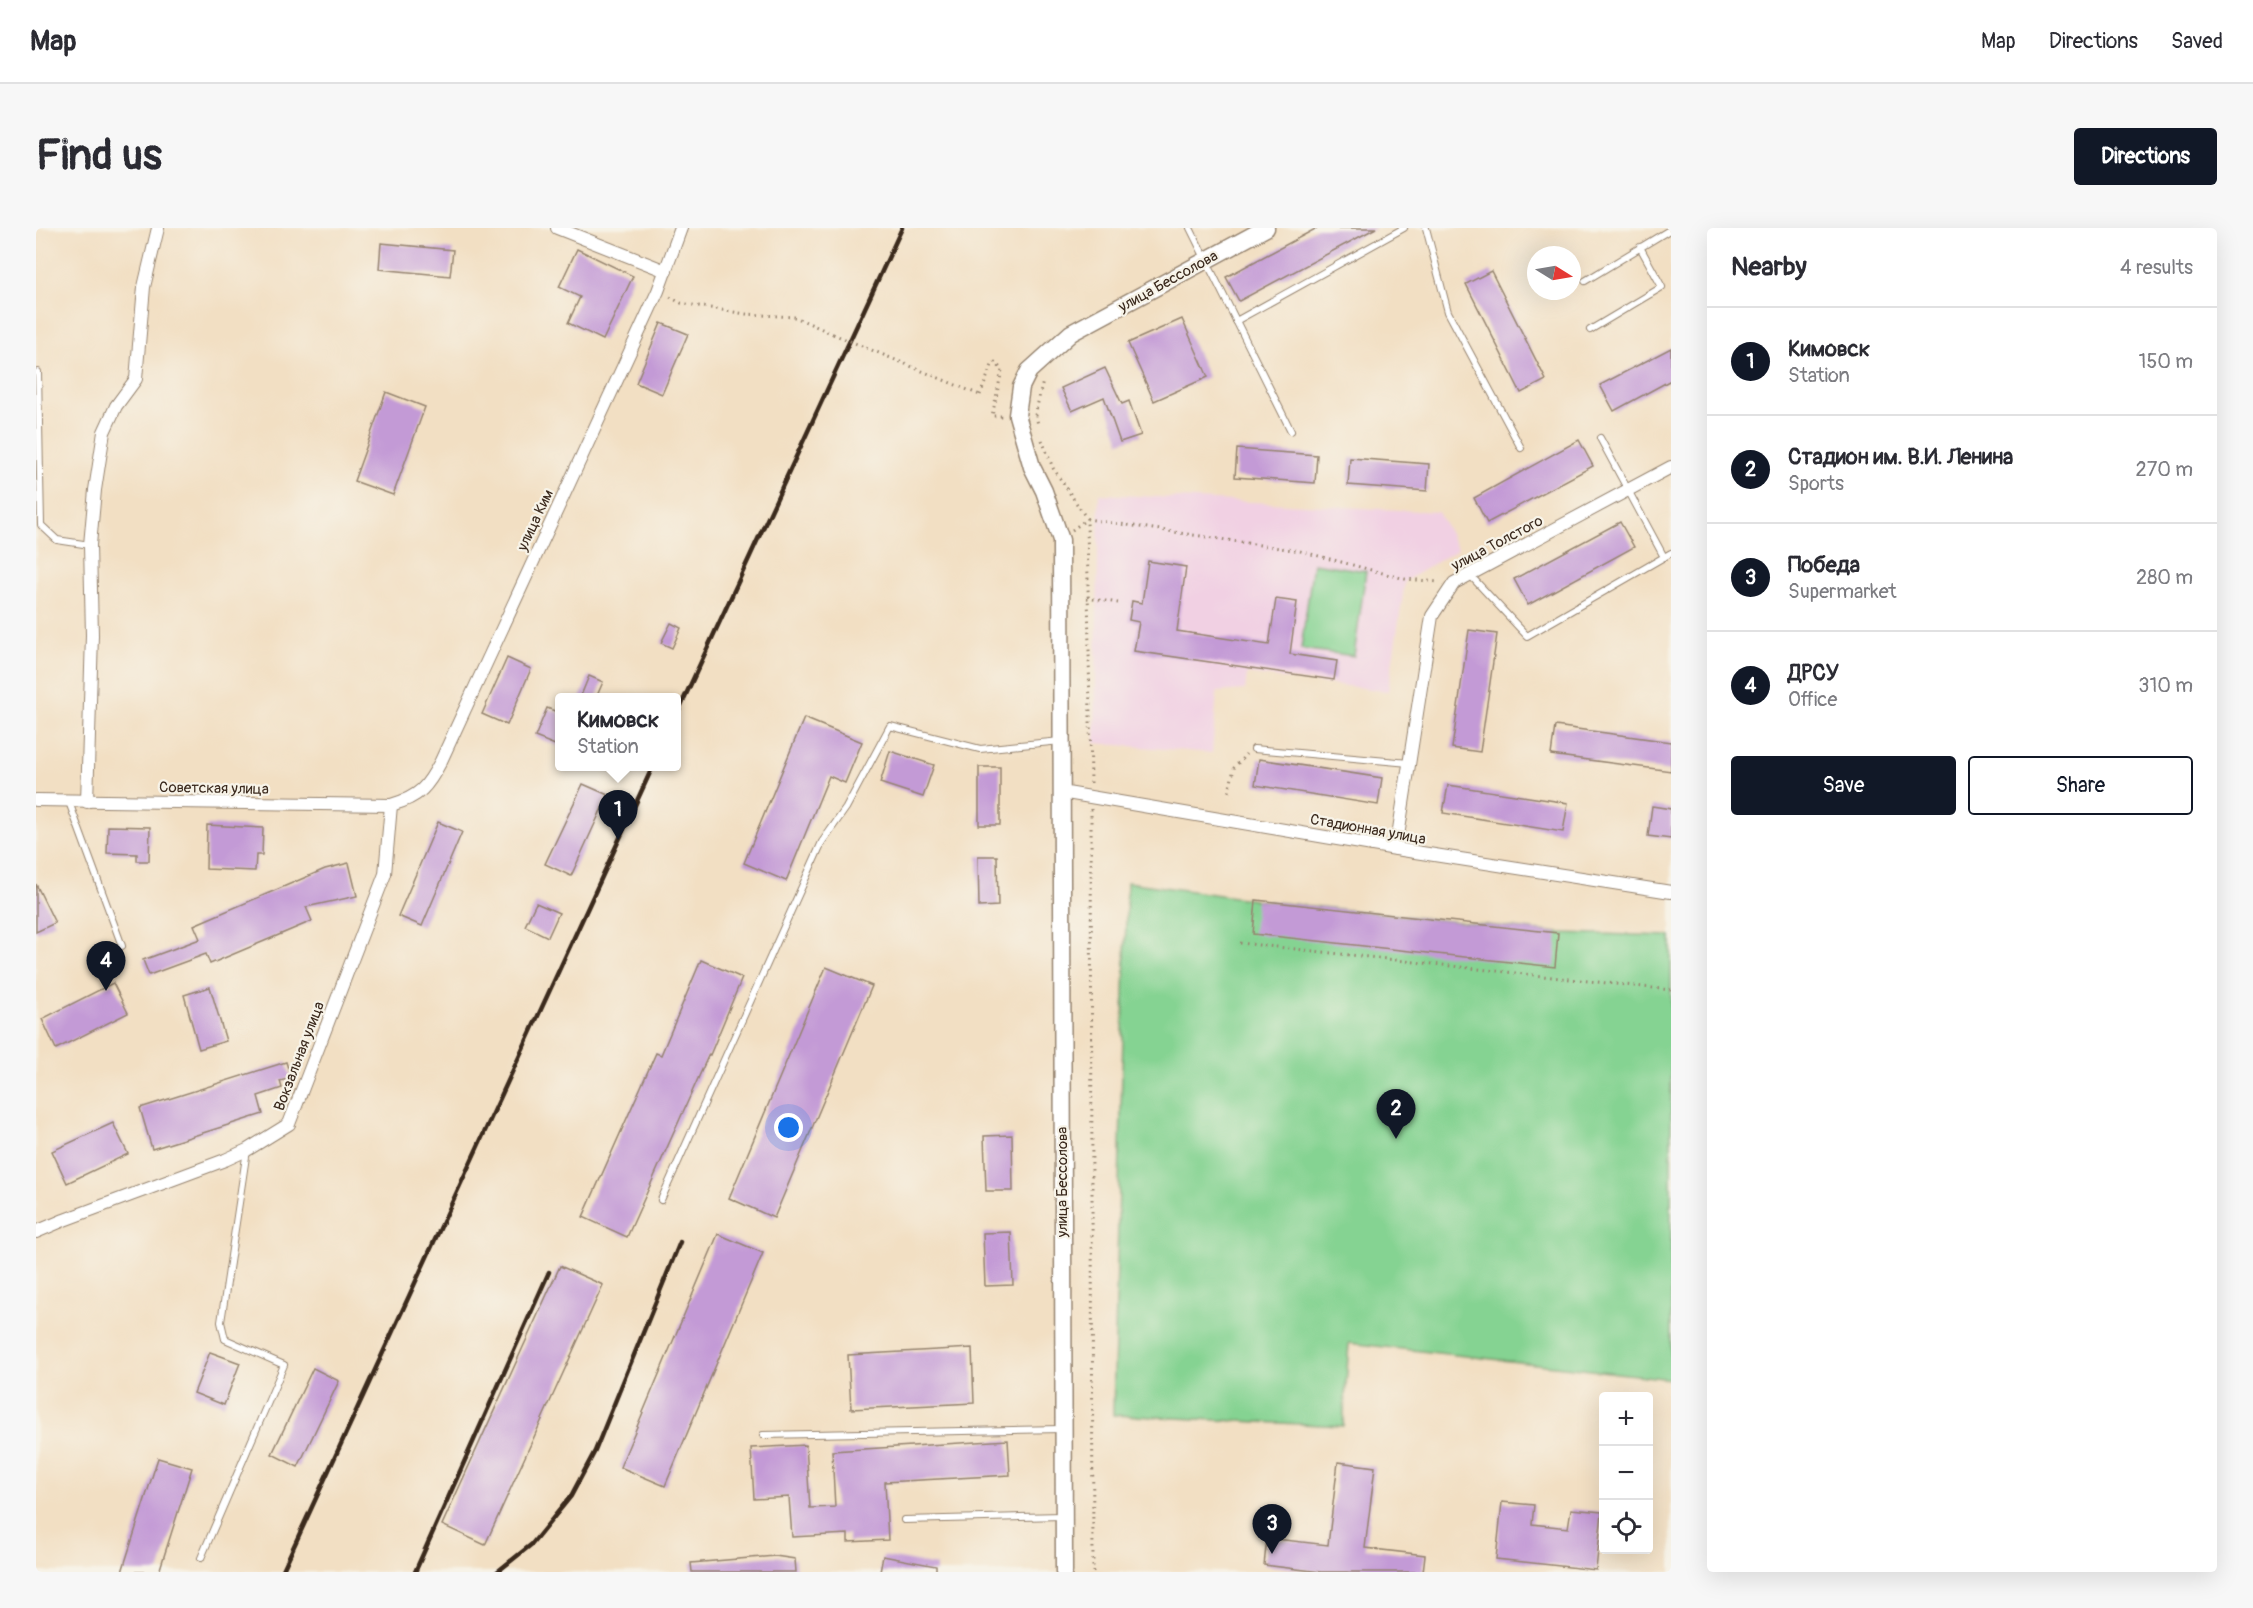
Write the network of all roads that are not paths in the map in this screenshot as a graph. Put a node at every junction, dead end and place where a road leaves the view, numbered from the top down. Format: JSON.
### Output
{"nodes":[{"id":1,"x":158,"y":228,"type":"edge"},
{"id":2,"x":557,"y":228,"type":"edge"},
{"id":3,"x":681,"y":228,"type":"edge"},
{"id":4,"x":1190,"y":228,"type":"edge"},
{"id":5,"x":1266,"y":228,"type":"edge"},
{"id":6,"x":1404,"y":228,"type":"edge"},
{"id":7,"x":1427,"y":228,"type":"edge"},
{"id":8,"x":1671,"y":229,"type":"edge"},
{"id":9,"x":1640,"y":248,"type":"junction"},
{"id":10,"x":1206,"y":260,"type":"junction"},
{"id":11,"x":666,"y":271,"type":"junction"},
{"id":12,"x":1584,"y":281,"type":"dead end"},
{"id":13,"x":1236,"y":321,"type":"junction"},
{"id":14,"x":1590,"y":330,"type":"dead end"},
{"id":15,"x":38,"y":372,"type":"dead end"},
{"id":16,"x":1291,"y":431,"type":"dead end"},
{"id":17,"x":1600,"y":438,"type":"dead end"},
{"id":18,"x":1521,"y":448,"type":"dead end"},
{"id":19,"x":1671,"y":467,"type":"edge"},
{"id":20,"x":1627,"y":490,"type":"junction"},
{"id":21,"x":90,"y":545,"type":"junction"},
{"id":22,"x":1671,"y":554,"type":"edge"},
{"id":23,"x":1664,"y":557,"type":"junction"},
{"id":24,"x":1470,"y":574,"type":"junction"},
{"id":25,"x":1061,"y":741,"type":"junction"},
{"id":26,"x":1254,"y":749,"type":"road end"},
{"id":27,"x":1409,"y":763,"type":"junction"},
{"id":28,"x":1061,"y":792,"type":"junction"},
{"id":29,"x":36,"y":800,"type":"edge"},
{"id":30,"x":69,"y":802,"type":"junction"},
{"id":31,"x":87,"y":802,"type":"junction"},
{"id":32,"x":392,"y":805,"type":"junction"},
{"id":33,"x":1396,"y":849,"type":"junction"},
{"id":34,"x":1671,"y":892,"type":"edge"},
{"id":35,"x":122,"y":946,"type":"dead end"},
{"id":36,"x":247,"y":1150,"type":"junction"},
{"id":37,"x":661,"y":1200,"type":"dead end"},
{"id":38,"x":36,"y":1232,"type":"edge"},
{"id":39,"x":1063,"y":1429,"type":"junction"},
{"id":40,"x":763,"y":1435,"type":"dead end"},
{"id":41,"x":1064,"y":1516,"type":"junction"},
{"id":42,"x":904,"y":1520,"type":"dead end"},
{"id":43,"x":201,"y":1558,"type":"dead end"},
{"id":44,"x":1064,"y":1572,"type":"edge"}],
"edges":[{"from":1,"to":21,"type":"street"},
{"from":2,"to":11,"type":"street"},
{"from":3,"to":11,"type":"street","name":"улица Ким"},
{"from":4,"to":10,"type":"lane"},
{"from":5,"to":10,"type":"main road","name":"улица Бессолова"},
{"from":6,"to":13,"type":"lane"},
{"from":7,"to":18,"type":"lane"},
{"from":8,"to":9,"type":"lane"},
{"from":9,"to":12,"type":"lane"},
{"from":9,"to":14,"type":"lane"},
{"from":10,"to":13,"type":"lane"},
{"from":10,"to":25,"type":"main road","name":"улица Бессолова"},
{"from":11,"to":32,"type":"street","name":"улица Ким"},
{"from":13,"to":16,"type":"lane"},
{"from":15,"to":21,"type":"lane"},
{"from":17,"to":20,"type":"lane"},
{"from":19,"to":20,"type":"street","name":"улица Толстого"},
{"from":20,"to":23,"type":"lane"},
{"from":20,"to":24,"type":"street","name":"улица Толстого"},
{"from":21,"to":31,"type":"street"},
{"from":22,"to":23,"type":"lane"},
{"from":23,"to":24,"type":"lane"},
{"from":24,"to":27,"type":"street","name":"улица Толстого"},
{"from":25,"to":28,"type":"main road","name":"улица Бессолова"},
{"from":25,"to":37,"type":"lane"},
{"from":26,"to":27,"type":"lane"},
{"from":27,"to":33,"type":"street","name":"улица Толстого"},
{"from":28,"to":33,"type":"street","name":"Стадионная улица"},
{"from":28,"to":39,"type":"main road","name":"улица Бессолова"},
{"from":29,"to":30,"type":"street","name":"Советская улица"},
{"from":30,"to":31,"type":"street","name":"Советская улица"},
{"from":30,"to":35,"type":"lane"},
{"from":31,"to":32,"type":"street","name":"Советская улица"},
{"from":32,"to":36,"type":"street","name":"Вокзальная улица"},
{"from":33,"to":34,"type":"street","name":"Стадионная улица"},
{"from":36,"to":38,"type":"street","name":"Вокзальная улица"},
{"from":36,"to":43,"type":"lane"},
{"from":39,"to":40,"type":"lane"},
{"from":39,"to":41,"type":"main road","name":"улица Бессолова"},
{"from":41,"to":42,"type":"lane"},
{"from":41,"to":44,"type":"main road","name":"улица Бессолова"}]}
